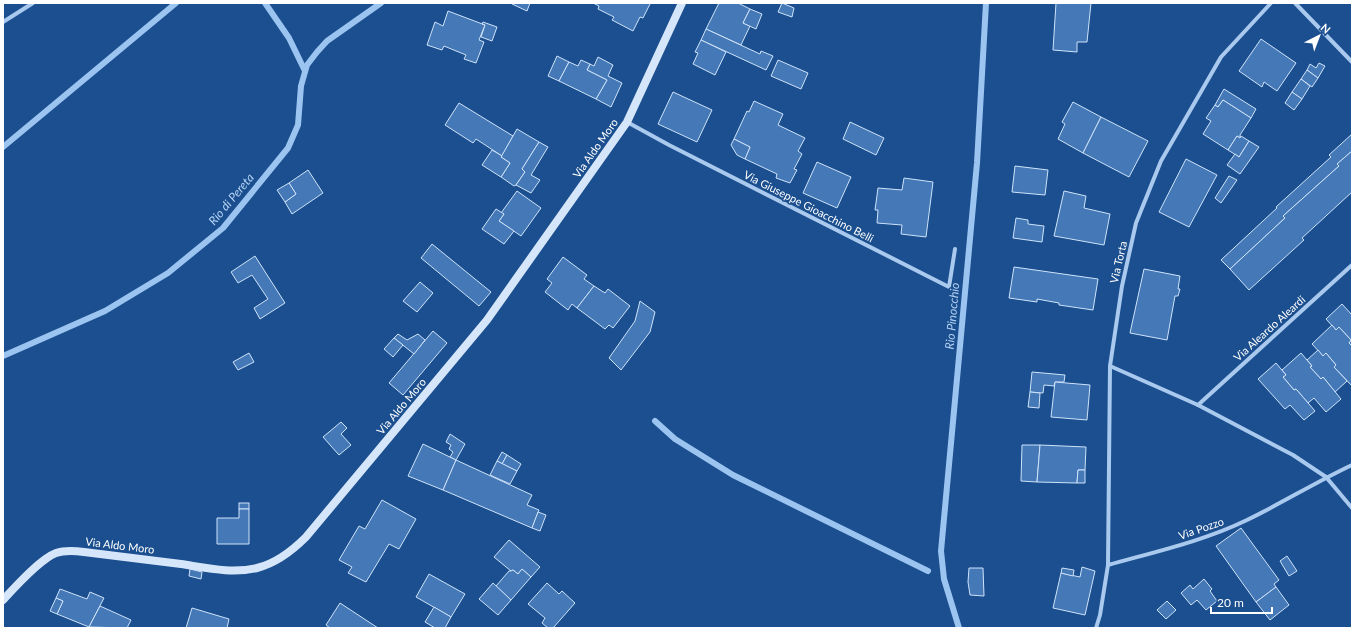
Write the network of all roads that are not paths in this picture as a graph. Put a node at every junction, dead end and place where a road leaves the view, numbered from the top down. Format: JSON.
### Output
{"nodes":[{"id":1,"x":33,"y":3,"type":"edge"},
{"id":2,"x":682,"y":3,"type":"edge"},
{"id":3,"x":1271,"y":3,"type":"edge"},
{"id":4,"x":1295,"y":3,"type":"edge"},
{"id":5,"x":3,"y":22,"type":"edge"},
{"id":6,"x":1352,"y":62,"type":"edge"},
{"id":7,"x":627,"y":122,"type":"junction"},
{"id":8,"x":955,"y":249,"type":"dead end"},
{"id":9,"x":1352,"y":265,"type":"edge"},
{"id":10,"x":1110,"y":366,"type":"junction"},
{"id":11,"x":1198,"y":405,"type":"junction"},
{"id":12,"x":1352,"y":465,"type":"edge"},
{"id":13,"x":1326,"y":477,"type":"junction"},
{"id":14,"x":1352,"y":508,"type":"edge"},
{"id":15,"x":1108,"y":565,"type":"junction"},
{"id":16,"x":3,"y":600,"type":"edge"},
{"id":17,"x":1096,"y":628,"type":"edge"}],
"edges":[{"from":1,"to":5,"type":"street"},
{"from":2,"to":7,"type":"main road","name":"Via Aldo Moro"},
{"from":3,"to":10,"type":"street","name":"Via Torta"},
{"from":4,"to":6,"type":"street"},
{"from":7,"to":8,"type":"street","name":"Via Giuseppe Gioacchino Belli"},
{"from":7,"to":16,"type":"main road","name":"Via Aldo Moro"},
{"from":9,"to":11,"type":"street","name":"Via Aleardo Aleardi"},
{"from":10,"to":11,"type":"street"},
{"from":10,"to":15,"type":"street","name":"Via Torta"},
{"from":11,"to":13,"type":"street"},
{"from":12,"to":13,"type":"street","name":"Via Pozzo"},
{"from":13,"to":14,"type":"street"},
{"from":13,"to":15,"type":"street","name":"Via Pozzo"},
{"from":15,"to":17,"type":"street"}]}
